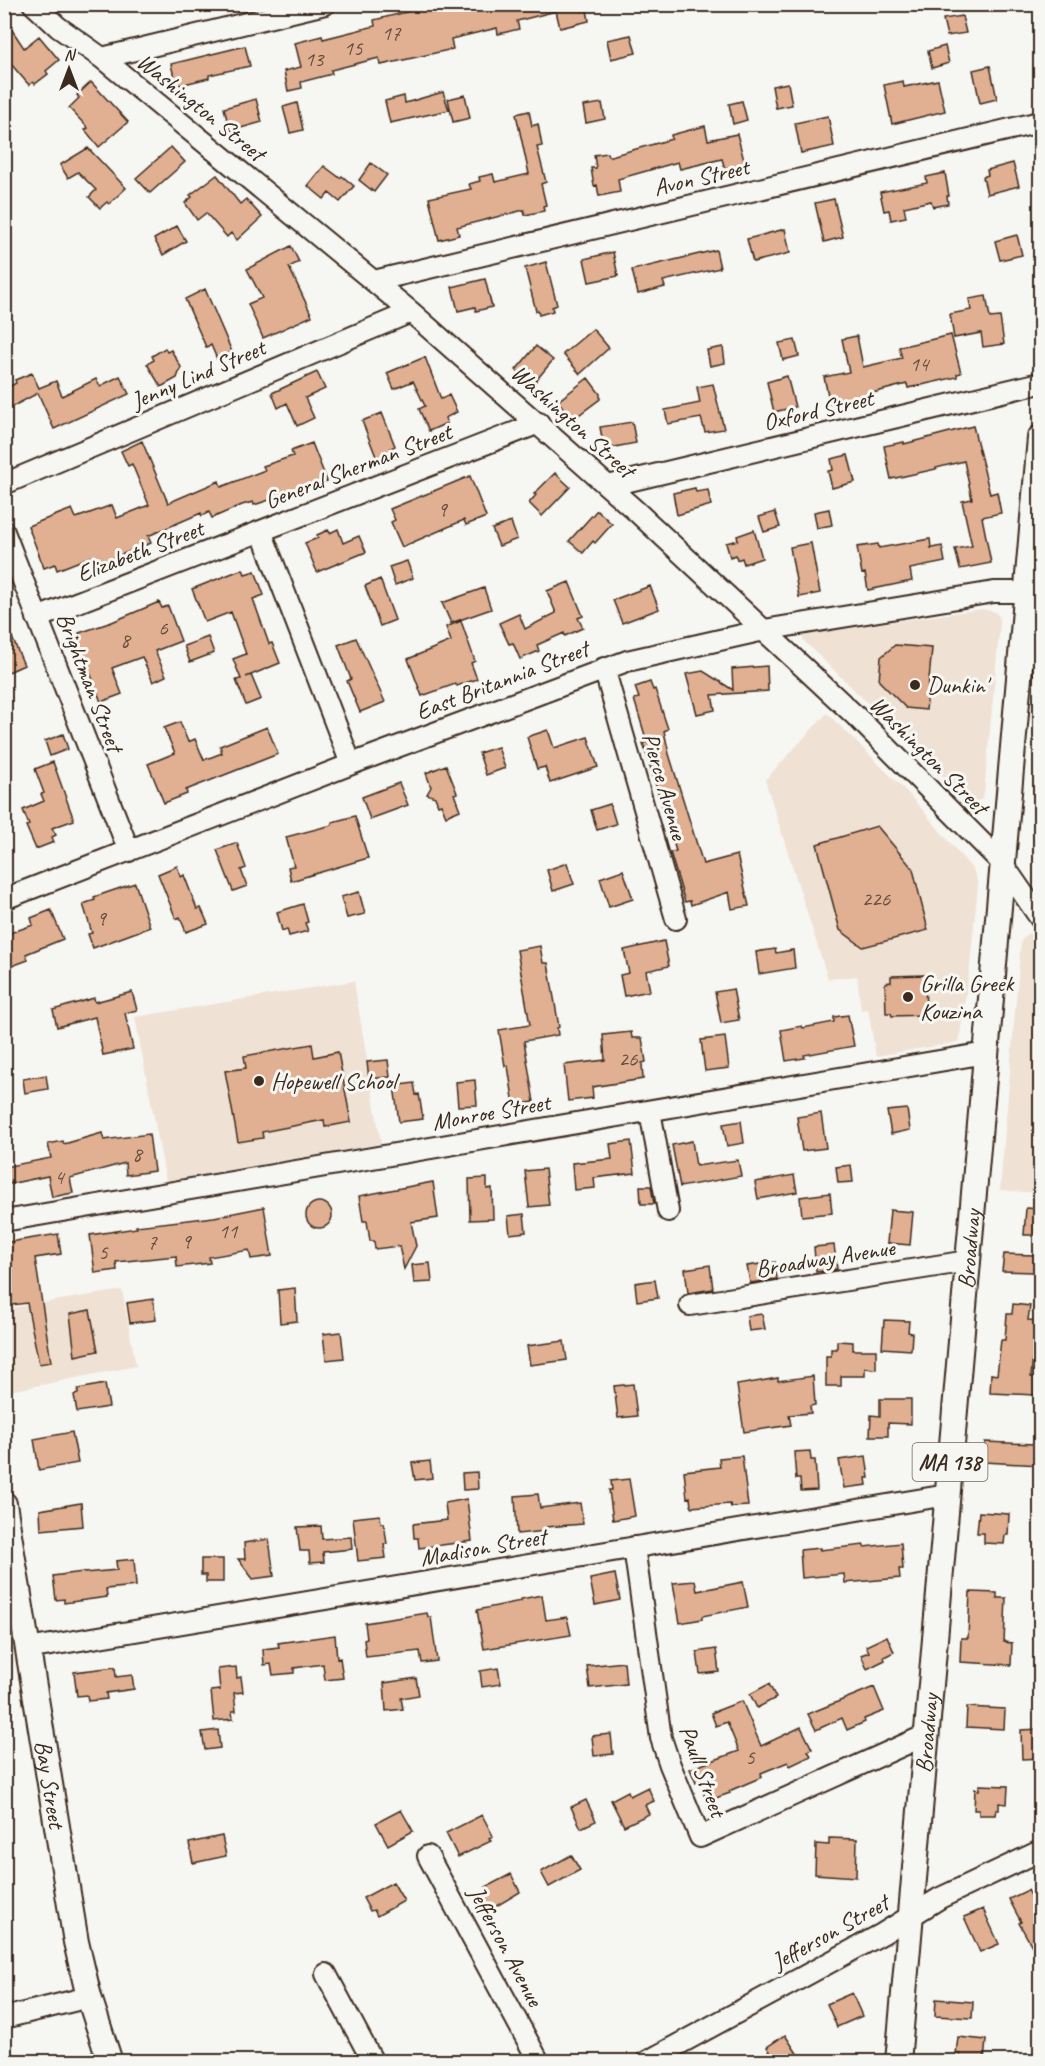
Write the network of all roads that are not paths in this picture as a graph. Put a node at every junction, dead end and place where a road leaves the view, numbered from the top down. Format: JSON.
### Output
{"nodes":[{"id":1,"x":33,"y":4,"type":"edge"},
{"id":2,"x":325,"y":4,"type":"edge"},
{"id":3,"x":102,"y":58,"type":"junction"},
{"id":4,"x":1041,"y":122,"type":"edge"},
{"id":5,"x":374,"y":281,"type":"junction"},
{"id":6,"x":411,"y":312,"type":"junction"},
{"id":7,"x":1041,"y":383,"type":"edge"},
{"id":8,"x":539,"y":423,"type":"junction"},
{"id":9,"x":1041,"y":438,"type":"edge"},
{"id":10,"x":4,"y":484,"type":"edge"},
{"id":11,"x":608,"y":486,"type":"junction"},
{"id":12,"x":261,"y":531,"type":"junction"},
{"id":13,"x":4,"y":532,"type":"edge"},
{"id":14,"x":1034,"y":592,"type":"edge"},
{"id":15,"x":37,"y":618,"type":"junction"},
{"id":16,"x":764,"y":630,"type":"junction"},
{"id":17,"x":604,"y":668,"type":"junction"},
{"id":18,"x":351,"y":764,"type":"junction"},
{"id":19,"x":129,"y":851,"type":"junction"},
{"id":20,"x":1002,"y":863,"type":"junction"},
{"id":21,"x":4,"y":899,"type":"edge"},
{"id":22,"x":1041,"y":918,"type":"edge"},
{"id":23,"x":676,"y":919,"type":"dead end"},
{"id":24,"x":986,"y":1053,"type":"junction"},
{"id":25,"x":650,"y":1111,"type":"junction"},
{"id":26,"x":668,"y":1211,"type":"dead end"},
{"id":27,"x":4,"y":1221,"type":"edge"},
{"id":28,"x":968,"y":1261,"type":"junction"},
{"id":29,"x":690,"y":1305,"type":"dead end"},
{"id":30,"x":947,"y":1495,"type":"junction"},
{"id":31,"x":4,"y":1504,"type":"edge"},
{"id":32,"x":634,"y":1548,"type":"junction"},
{"id":33,"x":9,"y":1557,"type":"edge"},
{"id":34,"x":27,"y":1649,"type":"junction"},
{"id":35,"x":927,"y":1736,"type":"junction"},
{"id":36,"x":1041,"y":1851,"type":"edge"},
{"id":37,"x":428,"y":1856,"type":"dead end"},
{"id":38,"x":911,"y":1916,"type":"junction"},
{"id":39,"x":326,"y":1974,"type":"dead end"},
{"id":40,"x":89,"y":1997,"type":"junction"},
{"id":41,"x":4,"y":2018,"type":"edge"},
{"id":42,"x":110,"y":2061,"type":"edge"},
{"id":43,"x":373,"y":2061,"type":"edge"},
{"id":44,"x":539,"y":2061,"type":"edge"},
{"id":45,"x":646,"y":2061,"type":"edge"},
{"id":46,"x":898,"y":2061,"type":"edge"}],
"edges":[{"from":1,"to":3,"type":"street","name":"Washington Street"},
{"from":2,"to":3,"type":"street"},
{"from":3,"to":5,"type":"street","name":"Washington Street"},
{"from":4,"to":5,"type":"street","name":"Avon Street"},
{"from":5,"to":6,"type":"street","name":"Washington Street"},
{"from":6,"to":8,"type":"street","name":"Washington Street"},
{"from":6,"to":10,"type":"street","name":"Jenny Lind Street"},
{"from":7,"to":11,"type":"street","name":"Oxford Street"},
{"from":8,"to":11,"type":"street","name":"Washington Street"},
{"from":8,"to":12,"type":"street","name":"General Sherman Street"},
{"from":9,"to":14,"type":"main road","name":"Broadway","number":"MA 138"},
{"from":11,"to":16,"type":"street","name":"Washington Street"},
{"from":12,"to":15,"type":"street","name":"Elizabeth Street"},
{"from":12,"to":18,"type":"street","name":"General Sherman Street"},
{"from":13,"to":15,"type":"street","name":"Brightman Street"},
{"from":14,"to":16,"type":"street","name":"East Britannia Street"},
{"from":14,"to":20,"type":"main road","name":"Broadway","number":"MA 138"},
{"from":15,"to":19,"type":"street","name":"Brightman Street"},
{"from":16,"to":17,"type":"street","name":"East Britannia Street"},
{"from":16,"to":20,"type":"street","name":"Washington Street"},
{"from":17,"to":18,"type":"street","name":"East Britannia Street"},
{"from":17,"to":23,"type":"street","name":"Pierce Avenue"},
{"from":18,"to":19,"type":"street","name":"East Britannia Street"},
{"from":19,"to":21,"type":"street","name":"East Britannia Street"},
{"from":20,"to":22,"type":"street","name":"Washington Street"},
{"from":20,"to":24,"type":"main road","name":"Broadway","number":"MA 138"},
{"from":24,"to":25,"type":"street","name":"Monroe Street"},
{"from":24,"to":28,"type":"main road","name":"Broadway","number":"MA 138"},
{"from":25,"to":26,"type":"street"},
{"from":25,"to":27,"type":"street","name":"Monroe Street"},
{"from":28,"to":29,"type":"street","name":"Broadway Avenue"},
{"from":28,"to":30,"type":"main road","name":"Broadway","number":"MA 138"},
{"from":30,"to":32,"type":"street","name":"Madison Street"},
{"from":30,"to":35,"type":"main road","name":"Broadway","number":"MA 138"},
{"from":31,"to":33,"type":"main road","name":"Bay Street"},
{"from":32,"to":34,"type":"street","name":"Madison Street"},
{"from":32,"to":35,"type":"street","name":"Paull Street"},
{"from":33,"to":34,"type":"main road","name":"Bay Street"},
{"from":34,"to":40,"type":"main road","name":"Bay Street"},
{"from":35,"to":38,"type":"main road","name":"Broadway","number":"MA 138"},
{"from":36,"to":38,"type":"street","name":"Jefferson Street"},
{"from":37,"to":44,"type":"street","name":"Jefferson Avenue"},
{"from":38,"to":45,"type":"street","name":"Jefferson Street"},
{"from":38,"to":46,"type":"main road","name":"Broadway","number":"MA 138"},
{"from":39,"to":43,"type":"street"},
{"from":40,"to":41,"type":"street"},
{"from":40,"to":42,"type":"main road","name":"Bay Street"}]}
